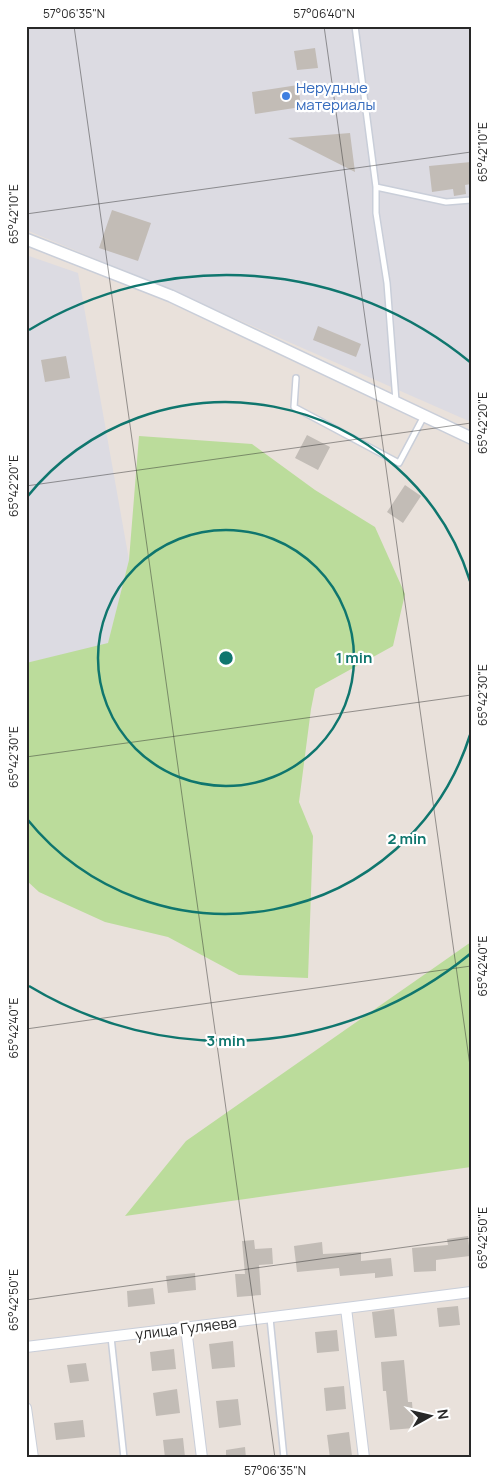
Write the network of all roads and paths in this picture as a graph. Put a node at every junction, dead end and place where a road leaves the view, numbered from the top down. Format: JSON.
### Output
{"nodes":[{"id":1,"x":355,"y":26,"type":"edge"},
{"id":2,"x":376,"y":187,"type":"junction"},
{"id":3,"x":471,"y":200,"type":"edge"},
{"id":4,"x":26,"y":239,"type":"edge"},
{"id":5,"x":296,"y":378,"type":"dead end"},
{"id":6,"x":396,"y":402,"type":"junction"},
{"id":7,"x":424,"y":415,"type":"junction"},
{"id":8,"x":471,"y":438,"type":"edge"},
{"id":9,"x":471,"y":1292,"type":"edge"},
{"id":10,"x":346,"y":1308,"type":"junction"},
{"id":11,"x":270,"y":1318,"type":"junction"},
{"id":12,"x":186,"y":1328,"type":"junction"},
{"id":13,"x":111,"y":1337,"type":"junction"},
{"id":14,"x":26,"y":1346,"type":"edge"},
{"id":15,"x":26,"y":1408,"type":"edge"},
{"id":16,"x":33,"y":1458,"type":"edge"},
{"id":17,"x":124,"y":1458,"type":"edge"},
{"id":18,"x":202,"y":1458,"type":"edge"},
{"id":19,"x":284,"y":1458,"type":"edge"},
{"id":20,"x":364,"y":1458,"type":"edge"}],
"edges":[{"from":1,"to":2,"type":"lane"},
{"from":2,"to":3,"type":"lane"},
{"from":2,"to":6,"type":"lane"},
{"from":4,"to":6,"type":"street"},
{"from":5,"to":7,"type":"lane"},
{"from":6,"to":7,"type":"street"},
{"from":7,"to":8,"type":"street"},
{"from":9,"to":10,"type":"street","name":"улица Гуляева"},
{"from":10,"to":11,"type":"street","name":"улица Гуляева"},
{"from":10,"to":20,"type":"street"},
{"from":11,"to":12,"type":"street","name":"улица Гуляева"},
{"from":11,"to":19,"type":"lane"},
{"from":12,"to":13,"type":"street","name":"улица Гуляева"},
{"from":12,"to":18,"type":"street"},
{"from":13,"to":14,"type":"street","name":"улица Гуляева"},
{"from":13,"to":17,"type":"lane"},
{"from":15,"to":16,"type":"street"}]}
